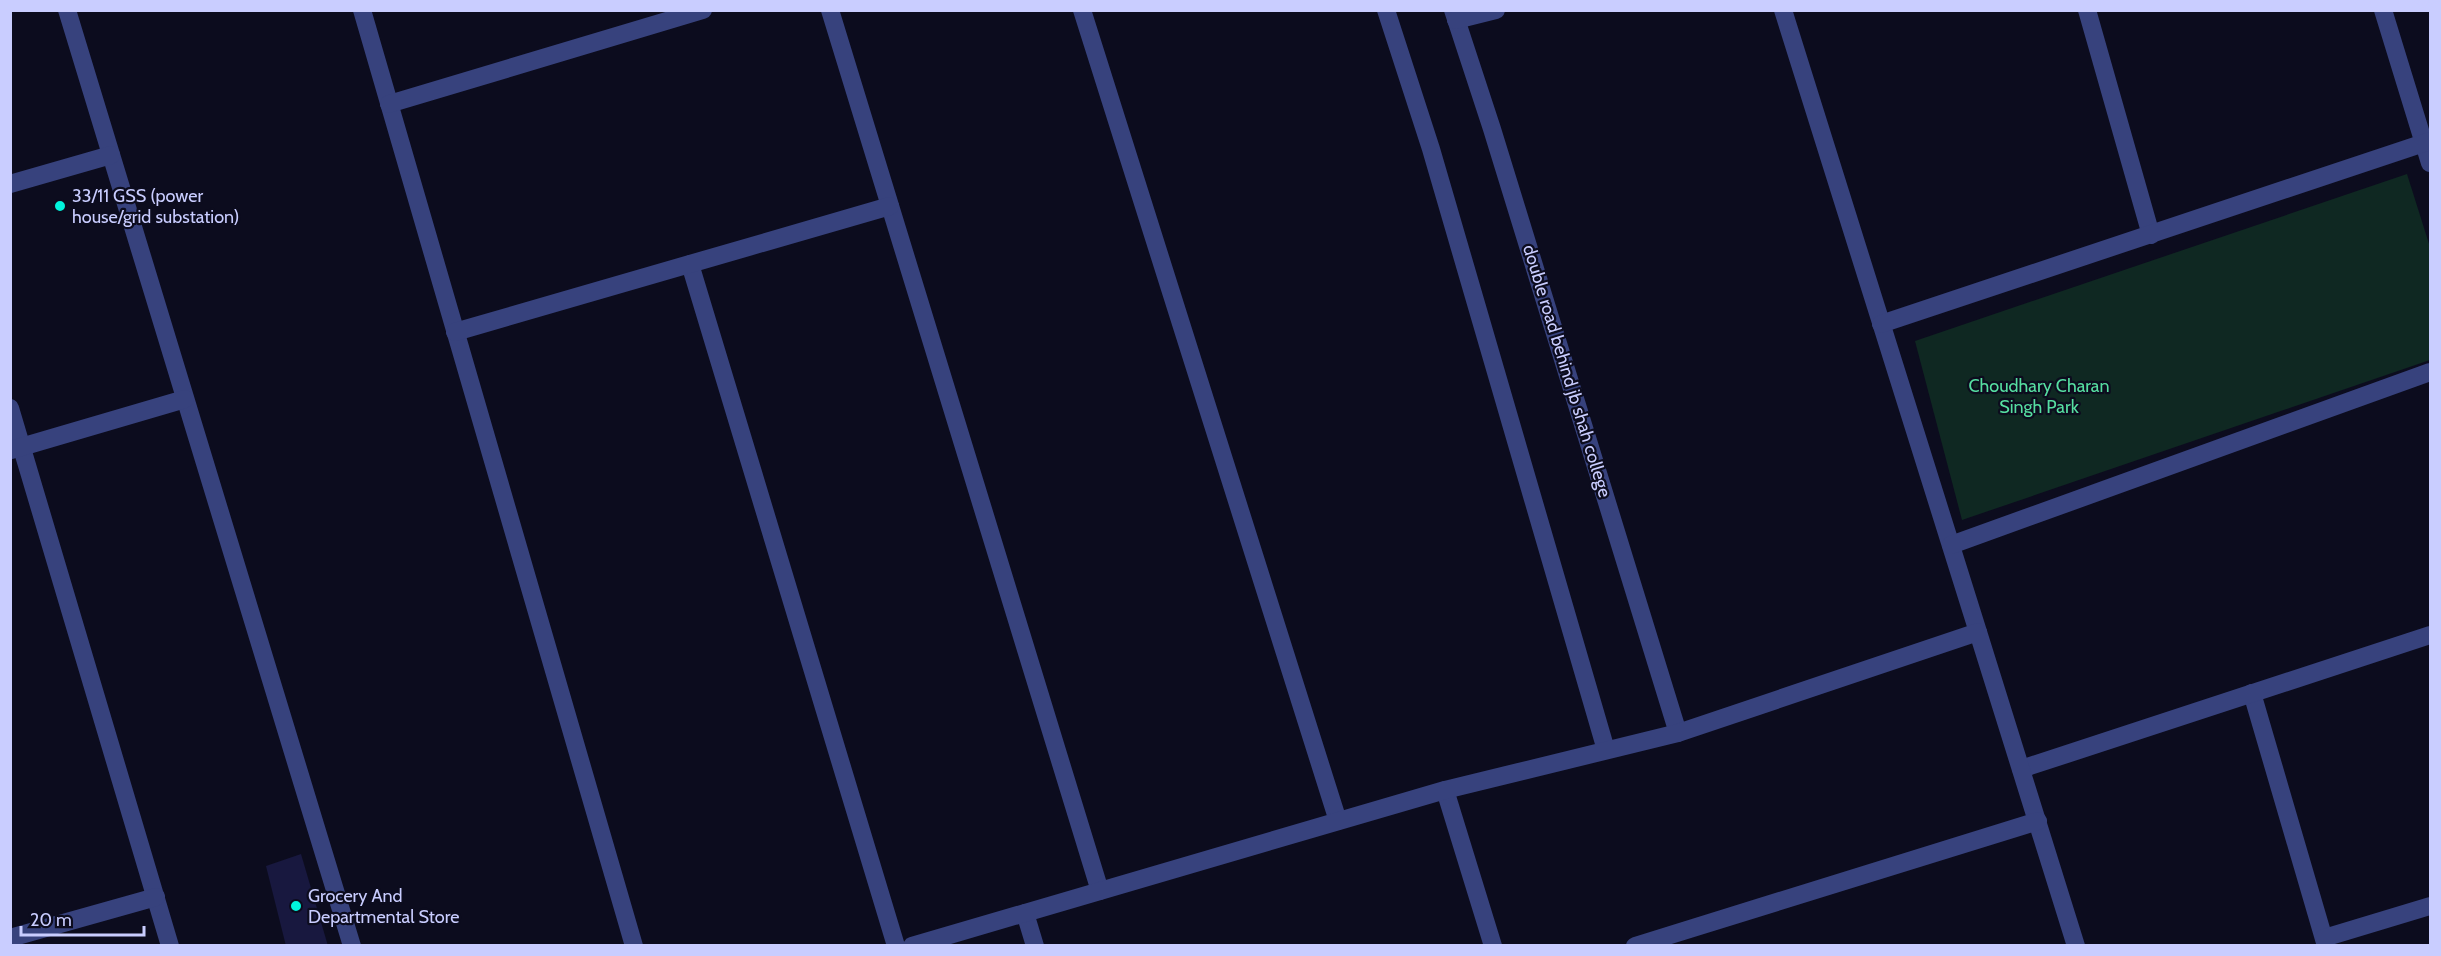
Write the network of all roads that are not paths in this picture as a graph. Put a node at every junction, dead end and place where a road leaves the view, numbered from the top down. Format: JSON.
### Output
{"nodes":[{"id":1,"x":67,"y":10,"type":"edge"},
{"id":2,"x":362,"y":10,"type":"edge"},
{"id":3,"x":702,"y":10,"type":"edge"},
{"id":4,"x":830,"y":10,"type":"edge"},
{"id":5,"x":1082,"y":10,"type":"edge"},
{"id":6,"x":1386,"y":10,"type":"edge"},
{"id":7,"x":1496,"y":10,"type":"edge"},
{"id":8,"x":1783,"y":10,"type":"edge"},
{"id":9,"x":2086,"y":10,"type":"edge"},
{"id":10,"x":2383,"y":10,"type":"edge"},
{"id":11,"x":1455,"y":15,"type":"edge"},
{"id":12,"x":389,"y":104,"type":"junction"},
{"id":13,"x":2427,"y":142,"type":"edge"},
{"id":14,"x":111,"y":155,"type":"junction"},
{"id":15,"x":2430,"y":164,"type":"edge"},
{"id":16,"x":10,"y":184,"type":"edge"},
{"id":17,"x":890,"y":206,"type":"junction"},
{"id":18,"x":2151,"y":235,"type":"junction"},
{"id":19,"x":690,"y":264,"type":"junction"},
{"id":20,"x":1881,"y":324,"type":"junction"},
{"id":21,"x":455,"y":332,"type":"junction"},
{"id":22,"x":2430,"y":372,"type":"edge"},
{"id":23,"x":185,"y":399,"type":"junction"},
{"id":24,"x":10,"y":408,"type":"edge"},
{"id":25,"x":16,"y":448,"type":"edge"},
{"id":26,"x":1951,"y":544,"type":"junction"},
{"id":27,"x":1978,"y":632,"type":"junction"},
{"id":28,"x":2430,"y":634,"type":"edge"},
{"id":29,"x":2252,"y":693,"type":"junction"},
{"id":30,"x":1678,"y":733,"type":"junction"},
{"id":31,"x":1606,"y":750,"type":"junction"},
{"id":32,"x":2021,"y":769,"type":"junction"},
{"id":33,"x":1444,"y":790,"type":"junction"},
{"id":34,"x":1338,"y":821,"type":"junction"},
{"id":35,"x":2037,"y":821,"type":"junction"},
{"id":36,"x":1100,"y":891,"type":"junction"},
{"id":37,"x":156,"y":897,"type":"junction"},
{"id":38,"x":2430,"y":906,"type":"edge"},
{"id":39,"x":1025,"y":913,"type":"junction"},
{"id":40,"x":10,"y":938,"type":"edge"},
{"id":41,"x":2325,"y":942,"type":"edge"},
{"id":42,"x":170,"y":945,"type":"edge"},
{"id":43,"x":352,"y":945,"type":"edge"},
{"id":44,"x":634,"y":945,"type":"edge"},
{"id":45,"x":896,"y":945,"type":"edge"},
{"id":46,"x":912,"y":945,"type":"edge"},
{"id":47,"x":1035,"y":945,"type":"edge"},
{"id":48,"x":1493,"y":945,"type":"edge"},
{"id":49,"x":1635,"y":945,"type":"edge"},
{"id":50,"x":2076,"y":945,"type":"edge"}],
"edges":[{"from":1,"to":14,"type":"street"},
{"from":2,"to":12,"type":"street"},
{"from":3,"to":12,"type":"street"},
{"from":4,"to":17,"type":"street"},
{"from":5,"to":34,"type":"street"},
{"from":6,"to":31,"type":"street"},
{"from":7,"to":11,"type":"street"},
{"from":8,"to":20,"type":"street"},
{"from":9,"to":18,"type":"street"},
{"from":10,"to":13,"type":"street"},
{"from":11,"to":30,"type":"street","name":"double road behind jb shah college"},
{"from":12,"to":21,"type":"street"},
{"from":13,"to":15,"type":"street"},
{"from":13,"to":18,"type":"street"},
{"from":14,"to":16,"type":"street"},
{"from":14,"to":23,"type":"street"},
{"from":17,"to":19,"type":"street"},
{"from":17,"to":36,"type":"street"},
{"from":18,"to":20,"type":"street"},
{"from":19,"to":21,"type":"street"},
{"from":19,"to":45,"type":"street"},
{"from":20,"to":26,"type":"street"},
{"from":21,"to":44,"type":"street"},
{"from":22,"to":26,"type":"street"},
{"from":23,"to":25,"type":"street"},
{"from":23,"to":43,"type":"street"},
{"from":24,"to":25,"type":"street"},
{"from":25,"to":37,"type":"street"},
{"from":26,"to":27,"type":"street"},
{"from":27,"to":30,"type":"street"},
{"from":27,"to":32,"type":"street"},
{"from":28,"to":29,"type":"street"},
{"from":29,"to":32,"type":"street"},
{"from":29,"to":41,"type":"street"},
{"from":30,"to":31,"type":"street"},
{"from":31,"to":33,"type":"street"},
{"from":32,"to":35,"type":"street"},
{"from":33,"to":34,"type":"street"},
{"from":33,"to":48,"type":"street"},
{"from":34,"to":36,"type":"street"},
{"from":35,"to":49,"type":"street"},
{"from":35,"to":50,"type":"street"},
{"from":36,"to":39,"type":"street"},
{"from":37,"to":40,"type":"street"},
{"from":37,"to":42,"type":"street"},
{"from":38,"to":41,"type":"street"},
{"from":39,"to":46,"type":"street"},
{"from":39,"to":47,"type":"street"}]}
